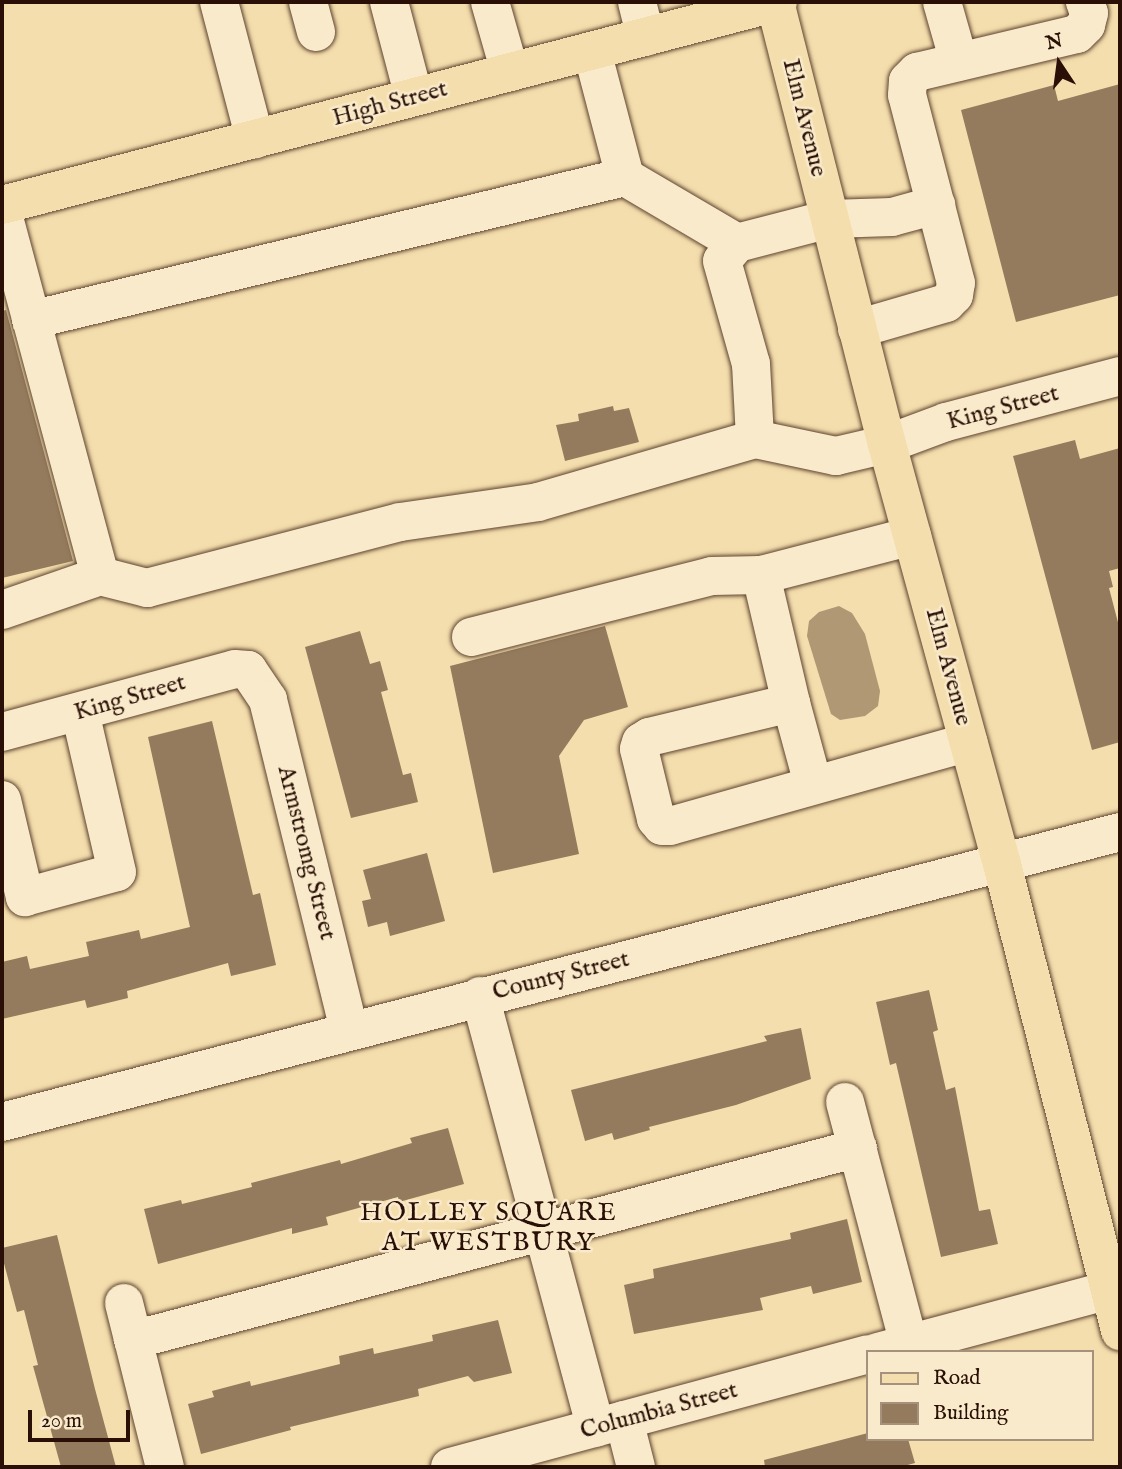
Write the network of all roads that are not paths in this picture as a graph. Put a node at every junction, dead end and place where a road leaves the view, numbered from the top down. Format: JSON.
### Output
{"nodes":[{"id":1,"x":219,"y":2,"type":"edge"},
{"id":2,"x":389,"y":2,"type":"edge"},
{"id":3,"x":490,"y":2,"type":"edge"},
{"id":4,"x":776,"y":2,"type":"edge"},
{"id":5,"x":942,"y":2,"type":"edge"},
{"id":6,"x":1085,"y":2,"type":"edge"},
{"id":7,"x":642,"y":19,"type":"edge"},
{"id":8,"x":592,"y":51,"type":"junction"},
{"id":9,"x":958,"y":62,"type":"junction"},
{"id":10,"x":510,"y":72,"type":"junction"},
{"id":11,"x":414,"y":97,"type":"junction"},
{"id":12,"x":255,"y":139,"type":"junction"},
{"id":13,"x":625,"y":177,"type":"junction"},
{"id":14,"x":2,"y":205,"type":"edge"},
{"id":15,"x":936,"y":205,"type":"junction"},
{"id":16,"x":2,"y":210,"type":"edge"},
{"id":17,"x":830,"y":219,"type":"junction"},
{"id":18,"x":737,"y":243,"type":"junction"},
{"id":19,"x":31,"y":320,"type":"junction"},
{"id":20,"x":857,"y":329,"type":"junction"},
{"id":21,"x":1120,"y":376,"type":"edge"},
{"id":22,"x":755,"y":439,"type":"junction"},
{"id":23,"x":887,"y":444,"type":"junction"},
{"id":24,"x":912,"y":536,"type":"junction"},
{"id":25,"x":761,"y":575,"type":"junction"},
{"id":26,"x":100,"y":576,"type":"junction"},
{"id":27,"x":2,"y":610,"type":"edge"},
{"id":28,"x":471,"y":637,"type":"dead end"},
{"id":29,"x":256,"y":678,"type":"joint"},
{"id":30,"x":791,"y":703,"type":"junction"},
{"id":31,"x":80,"y":712,"type":"junction"},
{"id":32,"x":2,"y":732,"type":"edge"},
{"id":33,"x":968,"y":742,"type":"junction"},
{"id":34,"x":813,"y":784,"type":"junction"},
{"id":35,"x":2,"y":800,"type":"edge"},
{"id":36,"x":1120,"y":832,"type":"edge"},
{"id":37,"x":1002,"y":864,"type":"junction"},
{"id":38,"x":480,"y":996,"type":"junction"},
{"id":39,"x":349,"y":1031,"type":"junction"},
{"id":40,"x":845,"y":1102,"type":"dead end"},
{"id":41,"x":2,"y":1122,"type":"edge"},
{"id":42,"x":858,"y":1148,"type":"junction"},
{"id":43,"x":543,"y":1230,"type":"junction"},
{"id":44,"x":1115,"y":1288,"type":"edge"},
{"id":45,"x":124,"y":1303,"type":"dead end"},
{"id":46,"x":1120,"y":1331,"type":"edge"},
{"id":47,"x":133,"y":1340,"type":"junction"},
{"id":48,"x":894,"y":1348,"type":"edge"},
{"id":49,"x":866,"y":1355,"type":"edge"},
{"id":50,"x":610,"y":1424,"type":"junction"},
{"id":51,"x":165,"y":1467,"type":"edge"},
{"id":52,"x":450,"y":1467,"type":"edge"},
{"id":53,"x":636,"y":1467,"type":"edge"}],
"edges":[{"from":1,"to":12,"type":"street"},
{"from":2,"to":11,"type":"street"},
{"from":3,"to":10,"type":"street"},
{"from":4,"to":7,"type":"main road","name":"High Street"},
{"from":4,"to":17,"type":"main road","name":"Elm Avenue"},
{"from":5,"to":9,"type":"street"},
{"from":6,"to":9,"type":"street"},
{"from":7,"to":8,"type":"main road","name":"High Street"},
{"from":8,"to":10,"type":"main road","name":"High Street"},
{"from":8,"to":13,"type":"street"},
{"from":9,"to":15,"type":"street"},
{"from":10,"to":11,"type":"main road","name":"High Street"},
{"from":11,"to":12,"type":"main road","name":"High Street"},
{"from":12,"to":14,"type":"main road","name":"High Street"},
{"from":13,"to":18,"type":"street"},
{"from":13,"to":19,"type":"street"},
{"from":15,"to":17,"type":"street"},
{"from":15,"to":20,"type":"street"},
{"from":16,"to":19,"type":"street"},
{"from":17,"to":18,"type":"street"},
{"from":17,"to":20,"type":"main road","name":"Elm Avenue"},
{"from":18,"to":22,"type":"street"},
{"from":19,"to":26,"type":"street"},
{"from":20,"to":23,"type":"main road","name":"Elm Avenue"},
{"from":21,"to":23,"type":"street","name":"King Street"},
{"from":22,"to":23,"type":"street","name":"King Street"},
{"from":22,"to":26,"type":"street"},
{"from":23,"to":24,"type":"main road","name":"Elm Avenue"},
{"from":24,"to":25,"type":"street"},
{"from":24,"to":33,"type":"main road","name":"Elm Avenue"},
{"from":25,"to":28,"type":"street"},
{"from":25,"to":30,"type":"street"},
{"from":26,"to":27,"type":"street"},
{"from":29,"to":31,"type":"street","name":"King Street"},
{"from":29,"to":39,"type":"street","name":"Armstromg Street"},
{"from":30,"to":34,"type":"street"},
{"from":30,"to":34,"type":"street"},
{"from":31,"to":32,"type":"street","name":"King Street"},
{"from":31,"to":35,"type":"street"},
{"from":33,"to":34,"type":"street"},
{"from":33,"to":37,"type":"main road","name":"Elm Avenue"},
{"from":36,"to":37,"type":"street","name":"County Street"},
{"from":37,"to":38,"type":"street","name":"County Street"},
{"from":37,"to":44,"type":"main road","name":"Elm Avenue"},
{"from":38,"to":39,"type":"street","name":"County Street"},
{"from":38,"to":43,"type":"street"},
{"from":39,"to":41,"type":"street","name":"County Street"},
{"from":40,"to":42,"type":"street"},
{"from":42,"to":43,"type":"street"},
{"from":42,"to":48,"type":"street"},
{"from":43,"to":47,"type":"street"},
{"from":43,"to":50,"type":"street"},
{"from":44,"to":46,"type":"main road","name":"Elm Avenue"},
{"from":44,"to":48,"type":"street"},
{"from":45,"to":47,"type":"street"},
{"from":47,"to":51,"type":"street"},
{"from":49,"to":50,"type":"street","name":"Columbia Street"},
{"from":50,"to":52,"type":"street","name":"Columbia Street"},
{"from":50,"to":53,"type":"street"}]}
